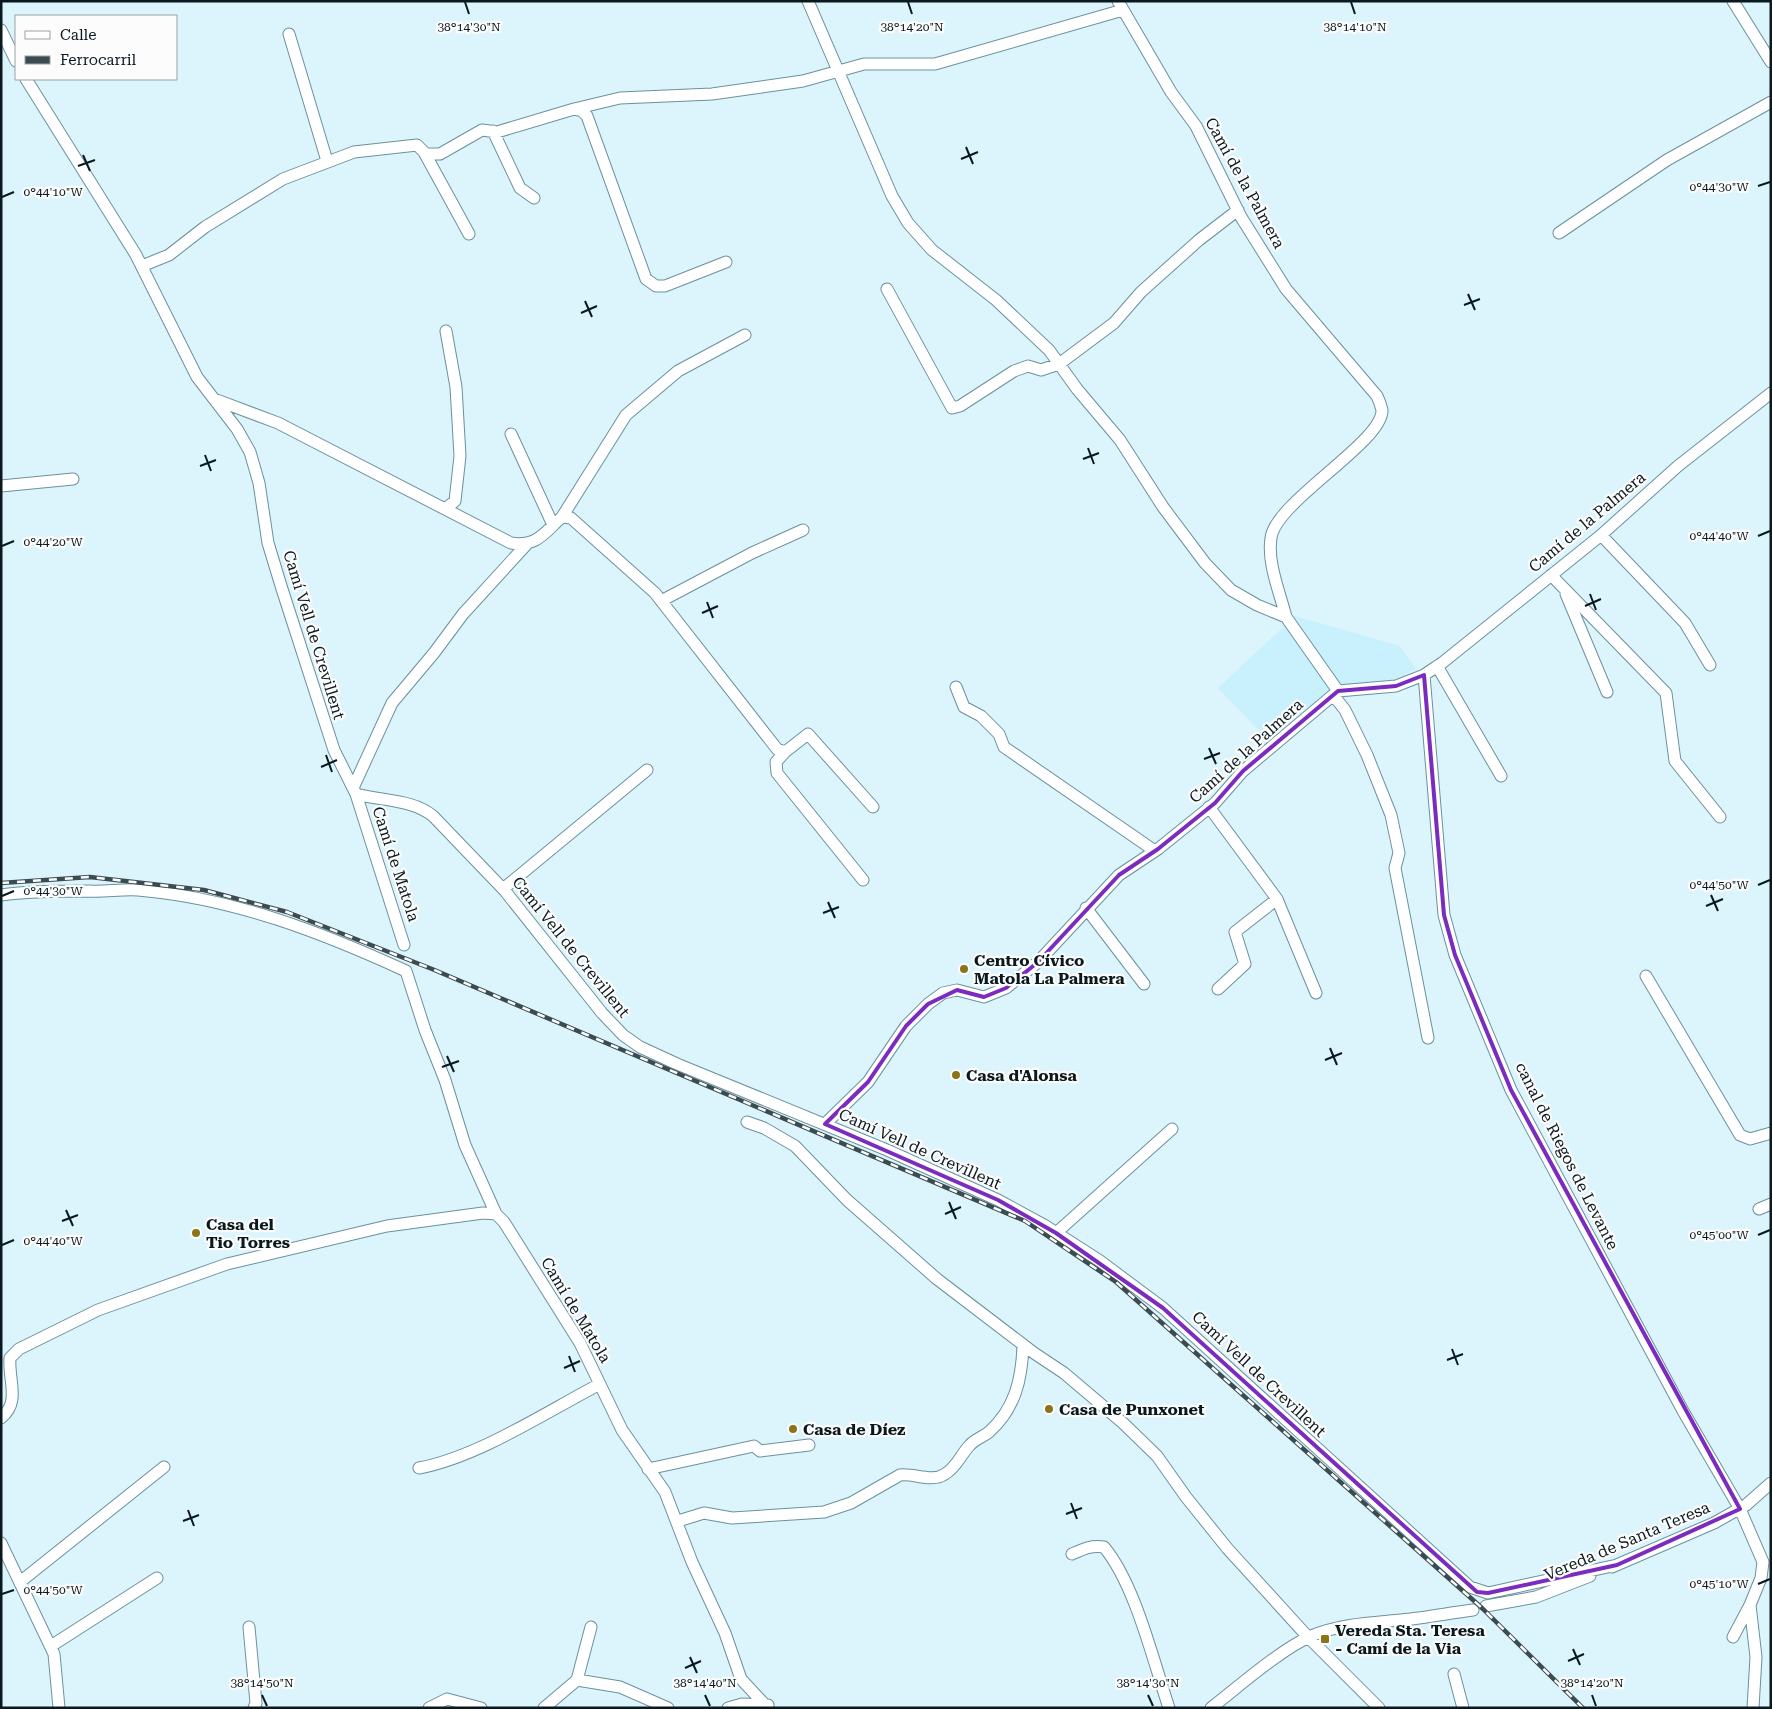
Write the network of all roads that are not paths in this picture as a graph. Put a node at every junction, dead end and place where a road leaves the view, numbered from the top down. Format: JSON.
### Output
{"nodes":[{"id":1,"x":808,"y":1,"type":"edge"},
{"id":2,"x":1733,"y":1,"type":"edge"},
{"id":3,"x":1121,"y":5,"type":"edge"},
{"id":4,"x":1,"y":30,"type":"edge"},
{"id":5,"x":289,"y":34,"type":"dead end"},
{"id":6,"x":15,"y":59,"type":"edge"},
{"id":7,"x":1771,"y":62,"type":"edge"},
{"id":8,"x":838,"y":71,"type":"junction"},
{"id":9,"x":27,"y":80,"type":"edge"},
{"id":10,"x":1771,"y":102,"type":"edge"},
{"id":11,"x":574,"y":109,"type":"junction"},
{"id":12,"x":493,"y":132,"type":"junction"},
{"id":13,"x":424,"y":152,"type":"junction"},
{"id":14,"x":327,"y":161,"type":"junction"},
{"id":15,"x":534,"y":198,"type":"dead end"},
{"id":16,"x":1238,"y":210,"type":"junction"},
{"id":17,"x":1559,"y":233,"type":"dead end"},
{"id":18,"x":468,"y":234,"type":"dead end"},
{"id":19,"x":726,"y":262,"type":"dead end"},
{"id":20,"x":142,"y":266,"type":"junction"},
{"id":21,"x":888,"y":290,"type":"dead end"},
{"id":22,"x":446,"y":332,"type":"dead end"},
{"id":23,"x":745,"y":335,"type":"dead end"},
{"id":24,"x":1060,"y":364,"type":"junction"},
{"id":25,"x":1771,"y":393,"type":"edge"},
{"id":26,"x":214,"y":399,"type":"junction"},
{"id":27,"x":511,"y":434,"type":"dead end"},
{"id":28,"x":73,"y":479,"type":"dead end"},
{"id":29,"x":1,"y":486,"type":"edge"},
{"id":30,"x":445,"y":509,"type":"junction"},
{"id":31,"x":562,"y":516,"type":"junction"},
{"id":32,"x":553,"y":525,"type":"junction"},
{"id":33,"x":803,"y":530,"type":"dead end"},
{"id":34,"x":1602,"y":535,"type":"junction"},
{"id":35,"x":526,"y":545,"type":"junction"},
{"id":36,"x":1551,"y":575,"type":"junction"},
{"id":37,"x":1564,"y":588,"type":"junction"},
{"id":38,"x":661,"y":601,"type":"junction"},
{"id":39,"x":1286,"y":617,"type":"junction"},
{"id":40,"x":1710,"y":665,"type":"dead end"},
{"id":41,"x":1437,"y":666,"type":"junction"},
{"id":42,"x":1424,"y":674,"type":"junction"},
{"id":43,"x":956,"y":688,"type":"dead end"},
{"id":44,"x":1607,"y":692,"type":"dead end"},
{"id":45,"x":1335,"y":693,"type":"junction"},
{"id":46,"x":785,"y":752,"type":"junction"},
{"id":47,"x":647,"y":770,"type":"dead end"},
{"id":48,"x":1501,"y":776,"type":"dead end"},
{"id":49,"x":355,"y":791,"type":"junction"},
{"id":50,"x":873,"y":807,"type":"dead end"},
{"id":51,"x":1210,"y":807,"type":"junction"},
{"id":52,"x":1720,"y":817,"type":"dead end"},
{"id":53,"x":1155,"y":851,"type":"junction"},
{"id":54,"x":863,"y":880,"type":"dead end"},
{"id":55,"x":503,"y":889,"type":"junction"},
{"id":56,"x":1,"y":895,"type":"edge"},
{"id":57,"x":1277,"y":898,"type":"junction"},
{"id":58,"x":1086,"y":908,"type":"junction"},
{"id":59,"x":404,"y":945,"type":"dead end"},
{"id":60,"x":1646,"y":976,"type":"dead end"},
{"id":61,"x":1144,"y":984,"type":"dead end"},
{"id":62,"x":1218,"y":988,"type":"dead end"},
{"id":63,"x":1316,"y":993,"type":"dead end"},
{"id":64,"x":1428,"y":1038,"type":"dead end"},
{"id":65,"x":747,"y":1122,"type":"dead end"},
{"id":66,"x":825,"y":1124,"type":"junction"},
{"id":67,"x":1172,"y":1129,"type":"dead end"},
{"id":68,"x":1771,"y":1133,"type":"edge"},
{"id":69,"x":1771,"y":1204,"type":"edge"},
{"id":70,"x":1759,"y":1209,"type":"dead end"},
{"id":71,"x":496,"y":1214,"type":"junction"},
{"id":72,"x":1056,"y":1232,"type":"junction"},
{"id":73,"x":1023,"y":1345,"type":"junction"},
{"id":74,"x":600,"y":1384,"type":"junction"},
{"id":75,"x":1,"y":1418,"type":"edge"},
{"id":76,"x":808,"y":1445,"type":"dead end"},
{"id":77,"x":164,"y":1467,"type":"dead end"},
{"id":78,"x":419,"y":1468,"type":"dead end"},
{"id":79,"x":648,"y":1469,"type":"junction"},
{"id":80,"x":1771,"y":1484,"type":"edge"},
{"id":81,"x":1740,"y":1509,"type":"junction"},
{"id":82,"x":678,"y":1521,"type":"junction"},
{"id":83,"x":1,"y":1543,"type":"edge"},
{"id":84,"x":1072,"y":1554,"type":"dead end"},
{"id":85,"x":1617,"y":1564,"type":"junction"},
{"id":86,"x":157,"y":1578,"type":"dead end"},
{"id":87,"x":20,"y":1582,"type":"junction"},
{"id":88,"x":1750,"y":1605,"type":"junction"},
{"id":89,"x":1486,"y":1606,"type":"dead end"},
{"id":90,"x":1474,"y":1610,"type":"dead end"},
{"id":91,"x":249,"y":1627,"type":"dead end"},
{"id":92,"x":591,"y":1627,"type":"dead end"},
{"id":93,"x":1308,"y":1637,"type":"junction"},
{"id":94,"x":1733,"y":1637,"type":"dead end"},
{"id":95,"x":50,"y":1646,"type":"junction"},
{"id":96,"x":1454,"y":1674,"type":"dead end"},
{"id":97,"x":577,"y":1680,"type":"junction"},
{"id":98,"x":449,"y":1703,"type":"edge"},
{"id":99,"x":766,"y":1706,"type":"edge"},
{"id":100,"x":59,"y":1708,"type":"edge"},
{"id":101,"x":254,"y":1708,"type":"edge"},
{"id":102,"x":429,"y":1708,"type":"edge"},
{"id":103,"x":482,"y":1708,"type":"edge"},
{"id":104,"x":544,"y":1708,"type":"edge"},
{"id":105,"x":668,"y":1708,"type":"edge"},
{"id":106,"x":728,"y":1708,"type":"edge"},
{"id":107,"x":776,"y":1708,"type":"edge"},
{"id":108,"x":1169,"y":1708,"type":"edge"},
{"id":109,"x":1211,"y":1708,"type":"edge"},
{"id":110,"x":1379,"y":1708,"type":"edge"},
{"id":111,"x":1463,"y":1708,"type":"edge"},
{"id":112,"x":1753,"y":1708,"type":"edge"}],
"edges":[{"from":1,"to":8,"type":"street"},
{"from":2,"to":7,"type":"street"},
{"from":3,"to":8,"type":"street"},
{"from":3,"to":16,"type":"street","name":"Camí de la Palmera"},
{"from":4,"to":6,"type":"street"},
{"from":5,"to":14,"type":"street"},
{"from":8,"to":11,"type":"street"},
{"from":8,"to":24,"type":"street"},
{"from":9,"to":20,"type":"street","name":"Camí Vell de Crevillent"},
{"from":10,"to":17,"type":"street"},
{"from":11,"to":12,"type":"street"},
{"from":11,"to":19,"type":"street"},
{"from":12,"to":13,"type":"street"},
{"from":12,"to":15,"type":"street"},
{"from":13,"to":14,"type":"street"},
{"from":13,"to":18,"type":"street"},
{"from":14,"to":20,"type":"street"},
{"from":16,"to":24,"type":"street"},
{"from":16,"to":39,"type":"street","name":"Camí de la Palmera"},
{"from":20,"to":26,"type":"street","name":"Camí Vell de Crevillent"},
{"from":21,"to":24,"type":"street"},
{"from":22,"to":30,"type":"street"},
{"from":23,"to":31,"type":"street"},
{"from":24,"to":39,"type":"street"},
{"from":25,"to":34,"type":"street","name":"Camí de la Palmera"},
{"from":26,"to":30,"type":"street"},
{"from":26,"to":49,"type":"street","name":"Camí Vell de Crevillent"},
{"from":27,"to":32,"type":"street"},
{"from":28,"to":29,"type":"street"},
{"from":30,"to":35,"type":"street"},
{"from":31,"to":32,"type":"street"},
{"from":31,"to":38,"type":"street"},
{"from":32,"to":35,"type":"street"},
{"from":33,"to":38,"type":"street"},
{"from":34,"to":36,"type":"street","name":"Camí de la Palmera"},
{"from":34,"to":40,"type":"street"},
{"from":35,"to":49,"type":"street"},
{"from":36,"to":37,"type":"street"},
{"from":36,"to":41,"type":"street","name":"Camí de la Palmera"},
{"from":37,"to":44,"type":"street"},
{"from":37,"to":52,"type":"street"},
{"from":38,"to":46,"type":"street"},
{"from":39,"to":45,"type":"street"},
{"from":41,"to":42,"type":"street","name":"Camí de la Palmera"},
{"from":41,"to":48,"type":"street"},
{"from":42,"to":45,"type":"street","name":"Camí de la Palmera"},
{"from":42,"to":81,"type":"street","name":"canal de Riegos de Levante"},
{"from":43,"to":53,"type":"street"},
{"from":45,"to":51,"type":"street","name":"Camí de la Palmera"},
{"from":45,"to":64,"type":"street"},
{"from":46,"to":50,"type":"street"},
{"from":46,"to":54,"type":"street"},
{"from":47,"to":55,"type":"street"},
{"from":49,"to":55,"type":"street","name":"Camí Vell de Crevillent"},
{"from":49,"to":59,"type":"street","name":"Camí de Matola"},
{"from":51,"to":53,"type":"street","name":"Camí de la Palmera"},
{"from":51,"to":57,"type":"street"},
{"from":53,"to":58,"type":"street","name":"Camí de la Palmera"},
{"from":55,"to":66,"type":"street","name":"Camí Vell de Crevillent"},
{"from":56,"to":71,"type":"street","name":"Camí de Matola"},
{"from":57,"to":62,"type":"street"},
{"from":57,"to":63,"type":"street"},
{"from":58,"to":61,"type":"street"},
{"from":58,"to":66,"type":"street","name":"Camí de la Palmera"},
{"from":60,"to":68,"type":"street"},
{"from":65,"to":73,"type":"street"},
{"from":66,"to":72,"type":"street","name":"Camí Vell de Crevillent"},
{"from":67,"to":72,"type":"street"},
{"from":69,"to":70,"type":"street"},
{"from":71,"to":74,"type":"street","name":"Camí de Matola"},
{"from":71,"to":75,"type":"street"},
{"from":72,"to":85,"type":"street","name":"Camí Vell de Crevillent"},
{"from":73,"to":82,"type":"street"},
{"from":73,"to":93,"type":"street"},
{"from":74,"to":78,"type":"street"},
{"from":74,"to":79,"type":"street","name":"Camí de Matola"},
{"from":76,"to":79,"type":"street"},
{"from":77,"to":87,"type":"street"},
{"from":79,"to":82,"type":"street","name":"Camí de Matola"},
{"from":80,"to":81,"type":"street","name":"Vereda de Santa Teresa"},
{"from":81,"to":85,"type":"street","name":"Vereda de Santa Teresa"},
{"from":81,"to":88,"type":"street","name":"canal de Riegos de Levante"},
{"from":82,"to":99,"type":"street","name":"Camí de Matola"},
{"from":83,"to":87,"type":"street"},
{"from":84,"to":108,"type":"street"},
{"from":85,"to":89,"type":"street","name":"Vereda de Santa Teresa"},
{"from":86,"to":95,"type":"street"},
{"from":87,"to":95,"type":"street"},
{"from":88,"to":94,"type":"street","name":"canal de Riegos de Levante"},
{"from":88,"to":112,"type":"street"},
{"from":90,"to":93,"type":"street"},
{"from":91,"to":101,"type":"street"},
{"from":92,"to":97,"type":"street"},
{"from":93,"to":109,"type":"street"},
{"from":93,"to":110,"type":"street"},
{"from":95,"to":100,"type":"street"},
{"from":96,"to":111,"type":"street"},
{"from":97,"to":104,"type":"street"},
{"from":97,"to":105,"type":"street"},
{"from":98,"to":102,"type":"street"},
{"from":98,"to":103,"type":"street"},
{"from":99,"to":106,"type":"street"},
{"from":99,"to":107,"type":"street"}]}
